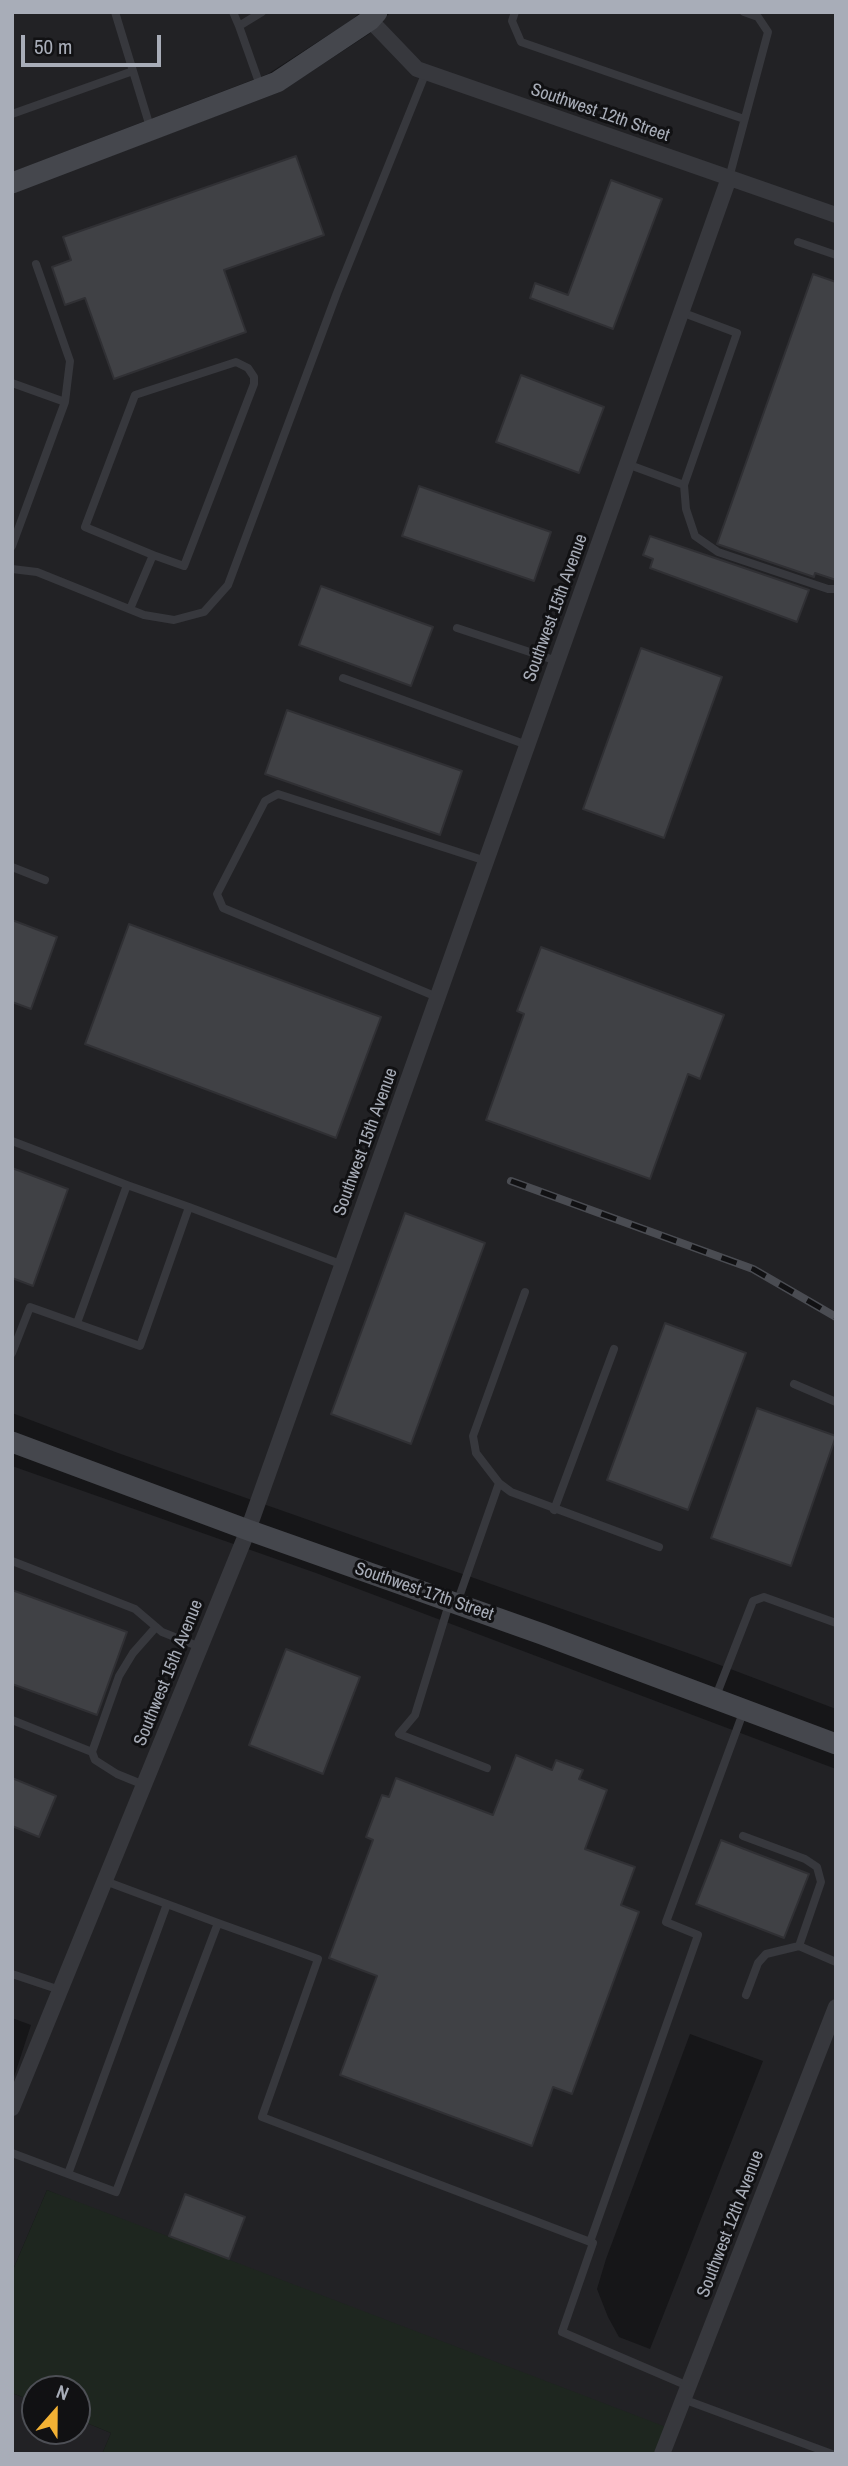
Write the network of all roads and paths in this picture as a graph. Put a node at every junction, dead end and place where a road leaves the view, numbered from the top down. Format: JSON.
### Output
{"nodes":[{"id":1,"x":115,"y":12,"type":"edge"},
{"id":2,"x":233,"y":12,"type":"edge"},
{"id":3,"x":261,"y":12,"type":"edge"},
{"id":4,"x":515,"y":12,"type":"edge"},
{"id":5,"x":744,"y":12,"type":"edge"},
{"id":6,"x":374,"y":16,"type":"edge"},
{"id":7,"x":239,"y":26,"type":"junction"},
{"id":8,"x":133,"y":71,"type":"junction"},
{"id":9,"x":426,"y":72,"type":"junction"},
{"id":10,"x":261,"y":88,"type":"junction"},
{"id":11,"x":12,"y":114,"type":"edge"},
{"id":12,"x":744,"y":119,"type":"junction"},
{"id":13,"x":151,"y":130,"type":"junction"},
{"id":14,"x":729,"y":178,"type":"junction"},
{"id":15,"x":12,"y":183,"type":"edge"},
{"id":16,"x":836,"y":215,"type":"edge"},
{"id":17,"x":798,"y":242,"type":"dead end"},
{"id":18,"x":836,"y":255,"type":"edge"},
{"id":19,"x":36,"y":264,"type":"dead end"},
{"id":20,"x":681,"y":312,"type":"junction"},
{"id":21,"x":13,"y":384,"type":"edge"},
{"id":22,"x":65,"y":402,"type":"junction"},
{"id":23,"x":627,"y":464,"type":"junction"},
{"id":24,"x":684,"y":485,"type":"junction"},
{"id":25,"x":12,"y":545,"type":"edge"},
{"id":26,"x":153,"y":555,"type":"junction"},
{"id":27,"x":12,"y":569,"type":"edge"},
{"id":28,"x":836,"y":589,"type":"edge"},
{"id":29,"x":131,"y":610,"type":"junction"},
{"id":30,"x":457,"y":628,"type":"dead end"},
{"id":31,"x":557,"y":661,"type":"junction"},
{"id":32,"x":343,"y":678,"type":"dead end"},
{"id":33,"x":527,"y":745,"type":"junction"},
{"id":34,"x":486,"y":861,"type":"junction"},
{"id":35,"x":12,"y":867,"type":"edge"},
{"id":36,"x":46,"y":880,"type":"dead end"},
{"id":37,"x":438,"y":997,"type":"junction"},
{"id":38,"x":12,"y":1141,"type":"edge"},
{"id":39,"x":127,"y":1185,"type":"junction"},
{"id":40,"x":189,"y":1207,"type":"junction"},
{"id":41,"x":343,"y":1265,"type":"junction"},
{"id":42,"x":525,"y":1292,"type":"dead end"},
{"id":43,"x":77,"y":1323,"type":"junction"},
{"id":44,"x":614,"y":1349,"type":"dead end"},
{"id":45,"x":12,"y":1353,"type":"edge"},
{"id":46,"x":794,"y":1384,"type":"dead end"},
{"id":47,"x":836,"y":1402,"type":"edge"},
{"id":48,"x":12,"y":1442,"type":"edge"},
{"id":49,"x":499,"y":1483,"type":"junction"},
{"id":50,"x":554,"y":1510,"type":"junction"},
{"id":51,"x":248,"y":1530,"type":"junction"},
{"id":52,"x":659,"y":1547,"type":"dead end"},
{"id":53,"x":12,"y":1562,"type":"edge"},
{"id":54,"x":453,"y":1602,"type":"junction"},
{"id":55,"x":836,"y":1623,"type":"edge"},
{"id":56,"x":156,"y":1626,"type":"junction"},
{"id":57,"x":200,"y":1647,"type":"junction"},
{"id":58,"x":715,"y":1699,"type":"junction"},
{"id":59,"x":744,"y":1710,"type":"junction"},
{"id":60,"x":12,"y":1720,"type":"edge"},
{"id":61,"x":836,"y":1744,"type":"edge"},
{"id":62,"x":92,"y":1752,"type":"junction"},
{"id":63,"x":487,"y":1768,"type":"dead end"},
{"id":64,"x":144,"y":1785,"type":"junction"},
{"id":65,"x":743,"y":1836,"type":"dead end"},
{"id":66,"x":105,"y":1881,"type":"junction"},
{"id":67,"x":167,"y":1904,"type":"junction"},
{"id":68,"x":218,"y":1923,"type":"junction"},
{"id":69,"x":799,"y":1946,"type":"junction"},
{"id":70,"x":836,"y":1962,"type":"edge"},
{"id":71,"x":12,"y":1974,"type":"edge"},
{"id":72,"x":60,"y":1990,"type":"junction"},
{"id":73,"x":747,"y":1995,"type":"dead end"},
{"id":74,"x":836,"y":2007,"type":"edge"},
{"id":75,"x":12,"y":2108,"type":"edge"},
{"id":76,"x":12,"y":2153,"type":"edge"},
{"id":77,"x":68,"y":2174,"type":"junction"},
{"id":78,"x":590,"y":2242,"type":"junction"},
{"id":79,"x":686,"y":2393,"type":"junction"},
{"id":80,"x":662,"y":2454,"type":"edge"},
{"id":81,"x":832,"y":2454,"type":"edge"}],
"edges":[{"from":1,"to":8,"type":"lane"},
{"from":2,"to":7,"type":"lane"},
{"from":3,"to":7,"type":"lane"},
{"from":4,"to":12,"type":"lane"},
{"from":5,"to":12,"type":"lane"},
{"from":6,"to":9,"type":"street","name":"Southwest 12th Street"},
{"from":6,"to":10,"type":"main road"},
{"from":7,"to":10,"type":"lane"},
{"from":8,"to":11,"type":"lane"},
{"from":8,"to":13,"type":"lane"},
{"from":9,"to":14,"type":"street","name":"Southwest 12th Street"},
{"from":9,"to":29,"type":"lane"},
{"from":10,"to":13,"type":"main road"},
{"from":12,"to":14,"type":"lane"},
{"from":13,"to":15,"type":"main road"},
{"from":14,"to":16,"type":"street","name":"Southwest 12th Street"},
{"from":14,"to":20,"type":"street","name":"Southwest 15th Avenue"},
{"from":17,"to":18,"type":"lane"},
{"from":19,"to":22,"type":"lane"},
{"from":20,"to":23,"type":"street","name":"Southwest 15th Avenue"},
{"from":20,"to":24,"type":"lane"},
{"from":21,"to":22,"type":"lane"},
{"from":22,"to":25,"type":"lane"},
{"from":23,"to":24,"type":"lane"},
{"from":23,"to":31,"type":"street","name":"Southwest 15th Avenue"},
{"from":24,"to":28,"type":"lane"},
{"from":26,"to":26,"type":"lane"},
{"from":26,"to":29,"type":"lane"},
{"from":27,"to":29,"type":"lane"},
{"from":30,"to":31,"type":"lane"},
{"from":31,"to":33,"type":"street","name":"Southwest 15th Avenue"},
{"from":32,"to":33,"type":"lane"},
{"from":33,"to":34,"type":"street","name":"Southwest 15th Avenue"},
{"from":34,"to":37,"type":"street","name":"Southwest 15th Avenue"},
{"from":34,"to":37,"type":"lane"},
{"from":35,"to":36,"type":"lane"},
{"from":37,"to":41,"type":"street","name":"Southwest 15th Avenue"},
{"from":38,"to":39,"type":"lane"},
{"from":39,"to":40,"type":"lane"},
{"from":39,"to":43,"type":"lane"},
{"from":40,"to":41,"type":"lane"},
{"from":40,"to":43,"type":"lane"},
{"from":41,"to":51,"type":"street","name":"Southwest 15th Avenue"},
{"from":42,"to":49,"type":"lane"},
{"from":43,"to":45,"type":"lane"},
{"from":44,"to":50,"type":"lane"},
{"from":46,"to":47,"type":"lane"},
{"from":48,"to":51,"type":"main road","name":"Southwest 17th Street"},
{"from":49,"to":50,"type":"lane"},
{"from":49,"to":54,"type":"lane"},
{"from":50,"to":52,"type":"lane"},
{"from":51,"to":54,"type":"main road","name":"Southwest 17th Street"},
{"from":51,"to":57,"type":"street","name":"Southwest 15th Avenue"},
{"from":53,"to":56,"type":"lane"},
{"from":54,"to":58,"type":"main road","name":"Southwest 17th Street"},
{"from":54,"to":63,"type":"lane"},
{"from":55,"to":58,"type":"lane"},
{"from":56,"to":57,"type":"lane"},
{"from":56,"to":62,"type":"lane"},
{"from":57,"to":64,"type":"street","name":"Southwest 15th Avenue"},
{"from":58,"to":59,"type":"main road","name":"Southwest 17th Street"},
{"from":59,"to":61,"type":"main road","name":"Southwest 17th Street"},
{"from":59,"to":78,"type":"lane"},
{"from":60,"to":62,"type":"lane"},
{"from":62,"to":64,"type":"lane"},
{"from":64,"to":66,"type":"street","name":"Southwest 15th Avenue"},
{"from":65,"to":69,"type":"lane"},
{"from":66,"to":67,"type":"lane"},
{"from":66,"to":72,"type":"street","name":"Southwest 15th Avenue"},
{"from":67,"to":68,"type":"lane"},
{"from":67,"to":77,"type":"lane"},
{"from":68,"to":77,"type":"lane"},
{"from":68,"to":78,"type":"lane"},
{"from":69,"to":70,"type":"lane"},
{"from":69,"to":73,"type":"lane"},
{"from":71,"to":72,"type":"lane"},
{"from":72,"to":75,"type":"street","name":"Southwest 15th Avenue"},
{"from":74,"to":79,"type":"street","name":"Southwest 12th Avenue"},
{"from":76,"to":77,"type":"lane"},
{"from":78,"to":79,"type":"lane"},
{"from":79,"to":80,"type":"street","name":"Southwest 12th Avenue"},
{"from":79,"to":81,"type":"lane"}]}
